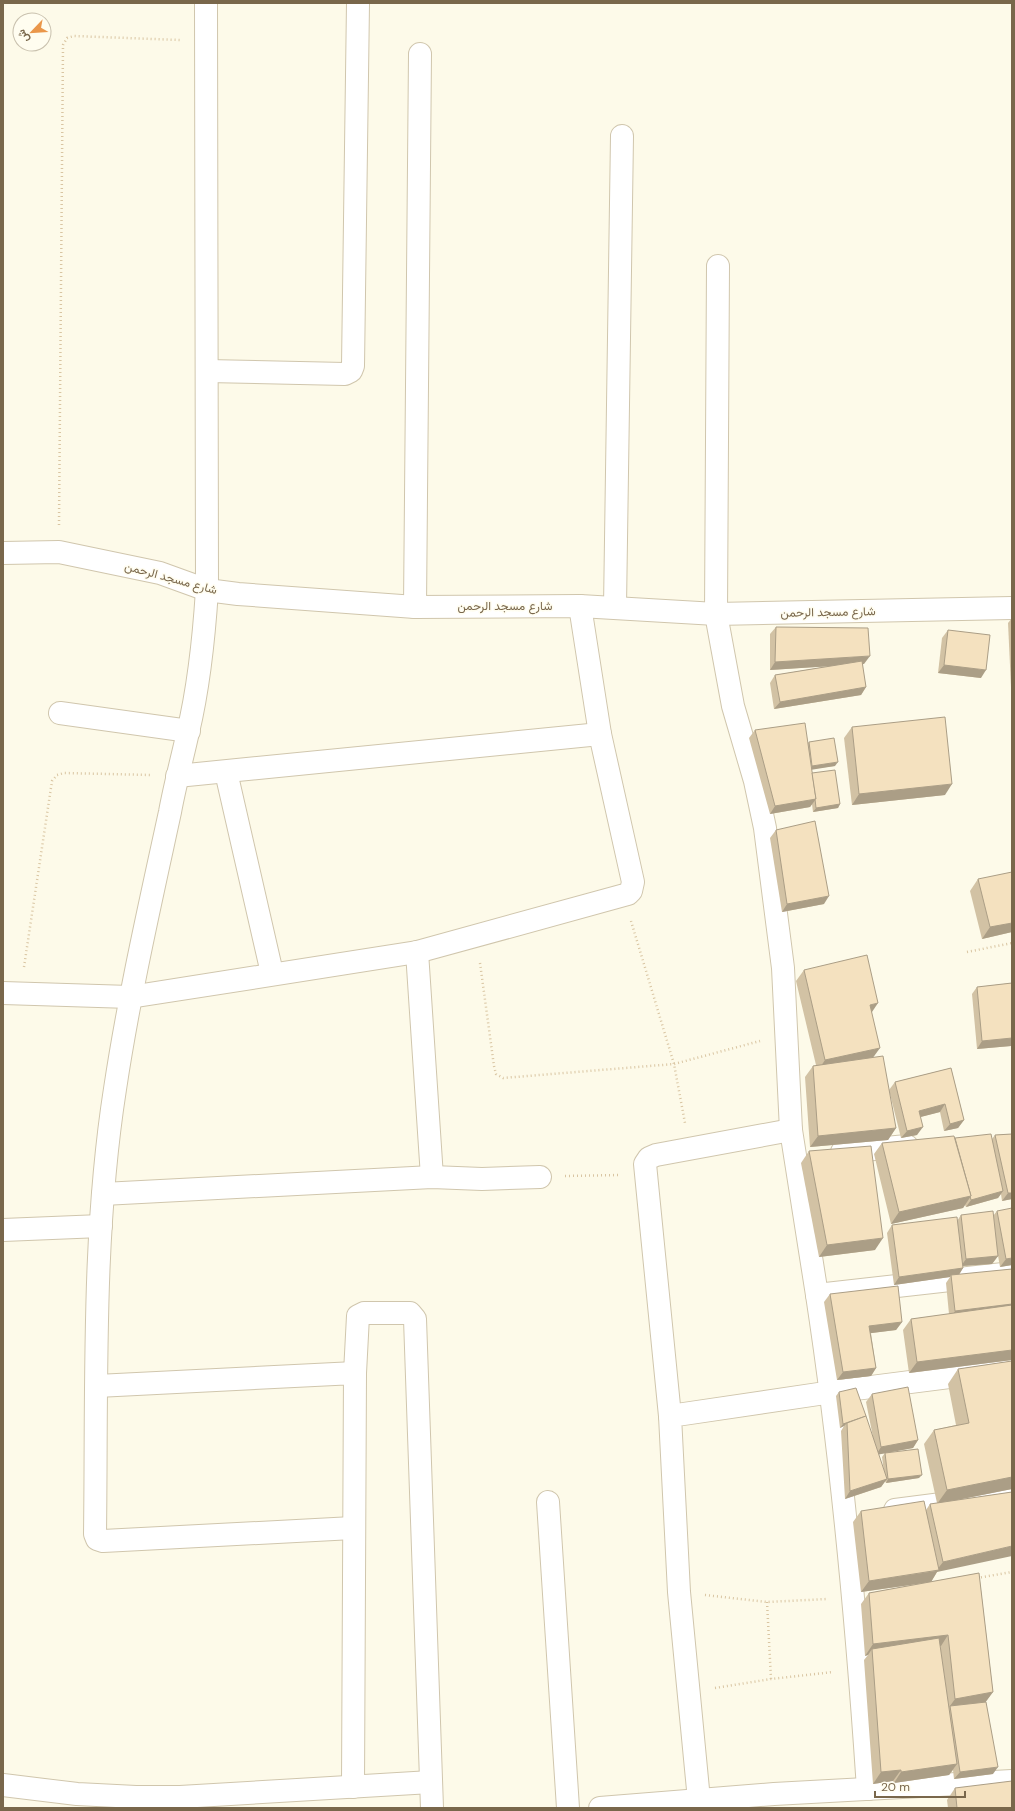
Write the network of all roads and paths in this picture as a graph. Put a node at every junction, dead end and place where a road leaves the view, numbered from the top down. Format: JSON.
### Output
{"nodes":[{"id":1,"x":206,"y":3,"type":"edge"},
{"id":2,"x":358,"y":3,"type":"edge"},
{"id":3,"x":206,"y":41,"type":"junction"},
{"id":4,"x":420,"y":54,"type":"dead end"},
{"id":5,"x":622,"y":136,"type":"dead end"},
{"id":6,"x":718,"y":266,"type":"dead end"},
{"id":7,"x":207,"y":371,"type":"junction"},
{"id":8,"x":59,"y":552,"type":"junction"},
{"id":9,"x":3,"y":553,"type":"edge"},
{"id":10,"x":207,"y":590,"type":"junction"},
{"id":11,"x":580,"y":606,"type":"junction"},
{"id":12,"x":415,"y":607,"type":"junction"},
{"id":13,"x":615,"y":607,"type":"junction"},
{"id":14,"x":1012,"y":608,"type":"edge"},
{"id":15,"x":716,"y":614,"type":"junction"},
{"id":16,"x":60,"y":713,"type":"dead end"},
{"id":17,"x":189,"y":731,"type":"junction"},
{"id":18,"x":600,"y":734,"type":"junction"},
{"id":19,"x":226,"y":772,"type":"junction"},
{"id":20,"x":177,"y":776,"type":"junction"},
{"id":21,"x":624,"y":896,"type":"junction"},
{"id":22,"x":476,"y":937,"type":"junction"},
{"id":23,"x":1012,"y":943,"type":"edge"},
{"id":24,"x":417,"y":952,"type":"junction"},
{"id":25,"x":967,"y":952,"type":"dead end"},
{"id":26,"x":272,"y":973,"type":"junction"},
{"id":27,"x":11,"y":993,"type":"edge"},
{"id":28,"x":130,"y":996,"type":"junction"},
{"id":29,"x":788,"y":1033,"type":"junction"},
{"id":30,"x":674,"y":1064,"type":"junction"},
{"id":31,"x":791,"y":1130,"type":"junction"},
{"id":32,"x":927,"y":1144,"type":"edge"},
{"id":33,"x":689,"y":1149,"type":"junction"},
{"id":34,"x":795,"y":1157,"type":"junction"},
{"id":35,"x":645,"y":1174,"type":"junction"},
{"id":36,"x":432,"y":1177,"type":"junction"},
{"id":37,"x":540,"y":1177,"type":"joint"},
{"id":38,"x":102,"y":1194,"type":"junction"},
{"id":39,"x":101,"y":1226,"type":"junction"},
{"id":40,"x":3,"y":1230,"type":"edge"},
{"id":41,"x":1012,"y":1273,"type":"edge"},
{"id":42,"x":817,"y":1295,"type":"junction"},
{"id":43,"x":1012,"y":1368,"type":"edge"},
{"id":44,"x":355,"y":1373,"type":"junction"},
{"id":45,"x":97,"y":1386,"type":"junction"},
{"id":46,"x":832,"y":1392,"type":"junction"},
{"id":47,"x":670,"y":1416,"type":"junction"},
{"id":48,"x":1012,"y":1495,"type":"edge"},
{"id":49,"x":548,"y":1502,"type":"dead end"},
{"id":50,"x":862,"y":1515,"type":"junction"},
{"id":51,"x":353,"y":1528,"type":"junction"},
{"id":52,"x":1012,"y":1572,"type":"edge"},
{"id":53,"x":973,"y":1578,"type":"edge"},
{"id":54,"x":679,"y":1592,"type":"junction"},
{"id":55,"x":854,"y":1598,"type":"junction"},
{"id":56,"x":767,"y":1602,"type":"junction"},
{"id":57,"x":860,"y":1669,"type":"junction"},
{"id":58,"x":771,"y":1678,"type":"junction"},
{"id":59,"x":689,"y":1693,"type":"junction"},
{"id":60,"x":1012,"y":1781,"type":"edge"},
{"id":61,"x":431,"y":1782,"type":"junction"},
{"id":62,"x":3,"y":1785,"type":"edge"},
{"id":63,"x":352,"y":1787,"type":"junction"},
{"id":64,"x":868,"y":1789,"type":"junction"},
{"id":65,"x":699,"y":1800,"type":"junction"},
{"id":66,"x":180,"y":1803,"type":"edge"},
{"id":67,"x":432,"y":1808,"type":"edge"},
{"id":68,"x":568,"y":1808,"type":"edge"},
{"id":69,"x":600,"y":1808,"type":"edge"}],
"edges":[{"from":1,"to":3,"type":"street"},
{"from":2,"to":7,"type":"street"},
{"from":3,"to":7,"type":"street"},
{"from":3,"to":8,"type":"path"},
{"from":4,"to":12,"type":"street"},
{"from":5,"to":13,"type":"street"},
{"from":6,"to":15,"type":"street"},
{"from":7,"to":10,"type":"street"},
{"from":8,"to":9,"type":"street","name":"شارع مسجد الرحمن"},
{"from":8,"to":10,"type":"street","name":"شارع مسجد الرحمن"},
{"from":10,"to":12,"type":"street","name":"شارع مسجد الرحمن"},
{"from":10,"to":17,"type":"street"},
{"from":11,"to":12,"type":"street","name":"شارع مسجد الرحمن"},
{"from":11,"to":13,"type":"street","name":"شارع مسجد الرحمن"},
{"from":11,"to":18,"type":"street"},
{"from":13,"to":15,"type":"street","name":"شارع مسجد الرحمن"},
{"from":14,"to":15,"type":"street","name":"شارع مسجد الرحمن"},
{"from":15,"to":29,"type":"street"},
{"from":16,"to":17,"type":"street"},
{"from":17,"to":20,"type":"street"},
{"from":18,"to":19,"type":"street"},
{"from":18,"to":21,"type":"street"},
{"from":19,"to":20,"type":"street"},
{"from":19,"to":26,"type":"street"},
{"from":20,"to":27,"type":"path"},
{"from":20,"to":28,"type":"street"},
{"from":21,"to":22,"type":"street"},
{"from":21,"to":30,"type":"path"},
{"from":22,"to":24,"type":"street"},
{"from":22,"to":30,"type":"path"},
{"from":23,"to":25,"type":"path"},
{"from":24,"to":26,"type":"street"},
{"from":24,"to":36,"type":"street"},
{"from":26,"to":28,"type":"street"},
{"from":27,"to":28,"type":"street"},
{"from":28,"to":38,"type":"street"},
{"from":29,"to":30,"type":"path"},
{"from":29,"to":31,"type":"street"},
{"from":30,"to":33,"type":"path"},
{"from":31,"to":33,"type":"street"},
{"from":31,"to":34,"type":"street"},
{"from":32,"to":34,"type":"street"},
{"from":33,"to":35,"type":"street"},
{"from":34,"to":42,"type":"street"},
{"from":35,"to":37,"type":"path"},
{"from":35,"to":47,"type":"street"},
{"from":36,"to":37,"type":"street"},
{"from":36,"to":38,"type":"street"},
{"from":38,"to":39,"type":"street"},
{"from":39,"to":40,"type":"street"},
{"from":39,"to":45,"type":"street"},
{"from":41,"to":42,"type":"street"},
{"from":42,"to":46,"type":"street"},
{"from":43,"to":46,"type":"street"},
{"from":44,"to":45,"type":"street"},
{"from":44,"to":51,"type":"street"},
{"from":44,"to":61,"type":"street"},
{"from":45,"to":51,"type":"street"},
{"from":46,"to":47,"type":"street"},
{"from":46,"to":50,"type":"street"},
{"from":47,"to":54,"type":"street"},
{"from":48,"to":50,"type":"street"},
{"from":49,"to":68,"type":"street"},
{"from":50,"to":55,"type":"street"},
{"from":51,"to":63,"type":"street"},
{"from":52,"to":53,"type":"path"},
{"from":54,"to":56,"type":"path"},
{"from":54,"to":59,"type":"street"},
{"from":55,"to":56,"type":"path"},
{"from":55,"to":57,"type":"street"},
{"from":56,"to":58,"type":"path"},
{"from":57,"to":58,"type":"path"},
{"from":57,"to":64,"type":"street"},
{"from":58,"to":59,"type":"path"},
{"from":59,"to":65,"type":"street"},
{"from":60,"to":64,"type":"street"},
{"from":61,"to":63,"type":"street"},
{"from":61,"to":67,"type":"street"},
{"from":62,"to":66,"type":"street"},
{"from":63,"to":66,"type":"street"},
{"from":64,"to":65,"type":"street"},
{"from":65,"to":69,"type":"street"}]}
